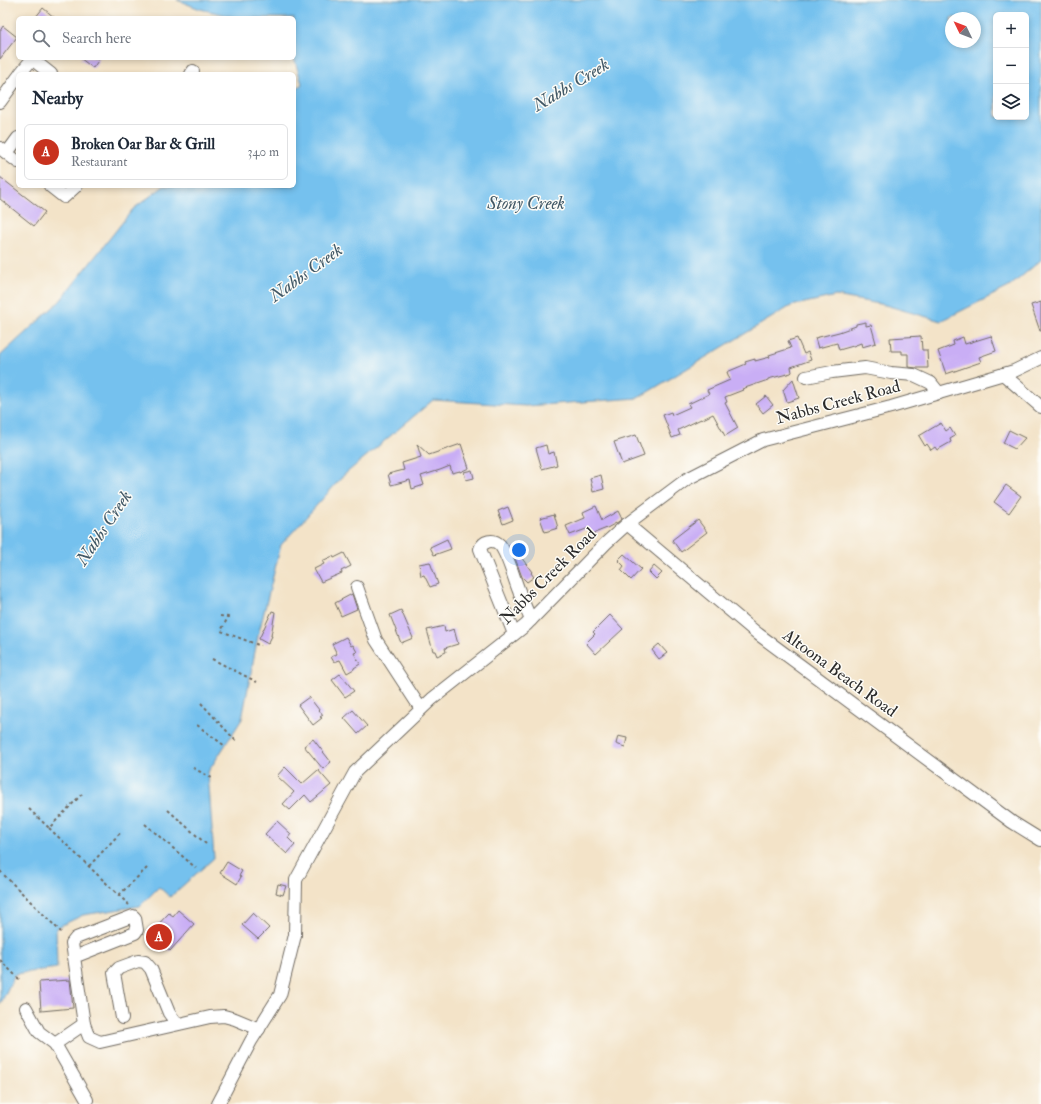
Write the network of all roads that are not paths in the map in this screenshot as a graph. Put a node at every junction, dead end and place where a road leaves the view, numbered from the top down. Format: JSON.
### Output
{"nodes":[{"id":1,"x":31,"y":60,"type":"edge"},
{"id":2,"x":33,"y":60,"type":"edge"},
{"id":3,"x":22,"y":72,"type":"edge"},
{"id":4,"x":48,"y":72,"type":"edge"},
{"id":5,"x":16,"y":80,"type":"edge"},
{"id":6,"x":0,"y":102,"type":"edge"},
{"id":7,"x":16,"y":140,"type":"edge"},
{"id":8,"x":3,"y":150,"type":"edge"},
{"id":9,"x":16,"y":160,"type":"edge"},
{"id":10,"x":53,"y":188,"type":"edge"},
{"id":11,"x":74,"y":188,"type":"edge"},
{"id":12,"x":1041,"y":358,"type":"edge"},
{"id":13,"x":1003,"y":374,"type":"junction"},
{"id":14,"x":806,"y":377,"type":"dead end"},
{"id":15,"x":939,"y":393,"type":"junction"},
{"id":16,"x":1041,"y":407,"type":"edge"},
{"id":17,"x":627,"y":524,"type":"junction"},
{"id":18,"x":357,"y":587,"type":"dead end"},
{"id":19,"x":531,"y":620,"type":"junction"},
{"id":20,"x":514,"y":634,"type":"junction"},
{"id":21,"x":421,"y":709,"type":"junction"},
{"id":22,"x":1041,"y":840,"type":"edge"},
{"id":23,"x":74,"y":957,"type":"junction"},
{"id":24,"x":26,"y":1008,"type":"dead end"},
{"id":25,"x":122,"y":1018,"type":"dead end"},
{"id":26,"x":84,"y":1024,"type":"junction"},
{"id":27,"x":177,"y":1024,"type":"junction"},
{"id":28,"x":259,"y":1029,"type":"junction"},
{"id":29,"x":56,"y":1044,"type":"junction"},
{"id":30,"x":87,"y":1100,"type":"dead end"},
{"id":31,"x":218,"y":1104,"type":"edge"}],
"edges":[{"from":1,"to":3,"type":"street"},
{"from":2,"to":4,"type":"street"},
{"from":5,"to":6,"type":"street"},
{"from":7,"to":8,"type":"street"},
{"from":8,"to":9,"type":"street"},
{"from":10,"to":11,"type":"street"},
{"from":12,"to":13,"type":"street","name":"Nabbs Creek Road"},
{"from":13,"to":15,"type":"street","name":"Nabbs Creek Road"},
{"from":13,"to":16,"type":"street"},
{"from":14,"to":15,"type":"street"},
{"from":15,"to":17,"type":"street","name":"Nabbs Creek Road"},
{"from":17,"to":19,"type":"street","name":"Nabbs Creek Road"},
{"from":17,"to":22,"type":"street","name":"Altoona Beach Road"},
{"from":18,"to":21,"type":"street"},
{"from":19,"to":20,"type":"street","name":"Nabbs Creek Road"},
{"from":19,"to":20,"type":"street"},
{"from":20,"to":21,"type":"street","name":"Nabbs Creek Road"},
{"from":21,"to":28,"type":"street","name":"Nabbs Creek Road"},
{"from":23,"to":23,"type":"street"},
{"from":23,"to":26,"type":"street"},
{"from":24,"to":29,"type":"street"},
{"from":25,"to":27,"type":"street"},
{"from":26,"to":27,"type":"street"},
{"from":26,"to":29,"type":"street"},
{"from":27,"to":28,"type":"street"},
{"from":28,"to":31,"type":"street","name":"Nabbs Creek Road"},
{"from":29,"to":30,"type":"street"}]}
